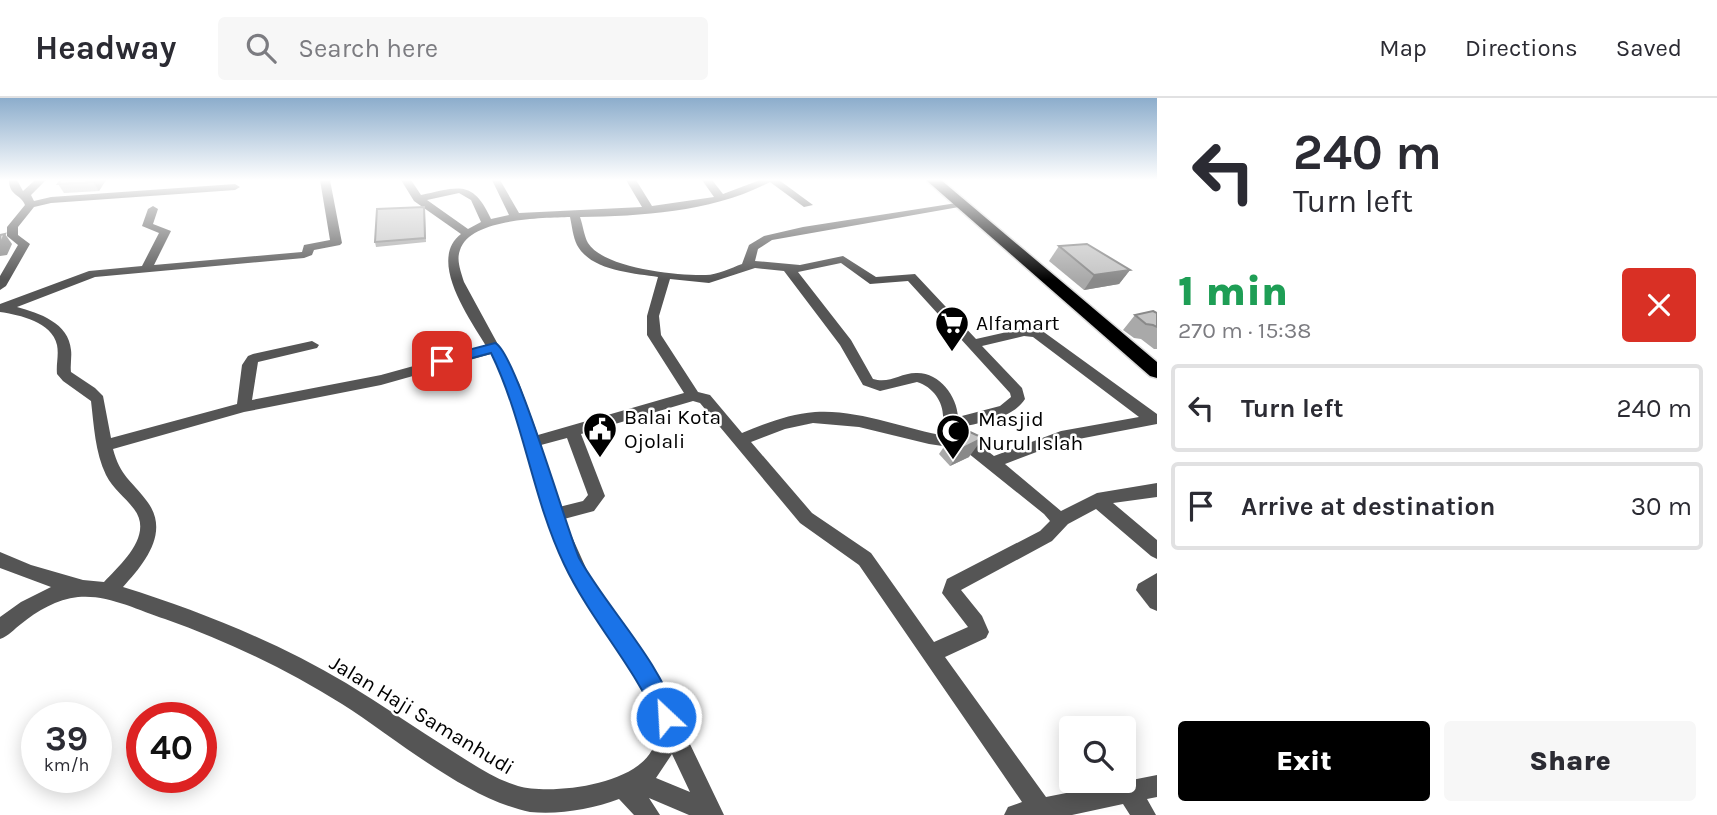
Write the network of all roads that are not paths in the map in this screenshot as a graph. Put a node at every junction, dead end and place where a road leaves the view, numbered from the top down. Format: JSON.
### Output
{"nodes":[{"id":1,"x":20,"y":213,"type":"edge"},
{"id":2,"x":151,"y":213,"type":"edge"},
{"id":3,"x":331,"y":213,"type":"edge"},
{"id":4,"x":439,"y":213,"type":"edge"},
{"id":5,"x":482,"y":213,"type":"edge"},
{"id":6,"x":580,"y":213,"type":"edge"},
{"id":7,"x":904,"y":213,"type":"edge"},
{"id":8,"x":970,"y":213,"type":"edge"},
{"id":9,"x":573,"y":214,"type":"junction"},
{"id":10,"x":515,"y":216,"type":"joint"},
{"id":11,"x":488,"y":225,"type":"junction"},
{"id":12,"x":468,"y":234,"type":"junction"},
{"id":13,"x":19,"y":239,"type":"junction"},
{"id":14,"x":0,"y":241,"type":"edge"},
{"id":15,"x":747,"y":267,"type":"junction"},
{"id":16,"x":789,"y":269,"type":"junction"},
{"id":17,"x":146,"y":270,"type":"junction"},
{"id":18,"x":665,"y":275,"type":"junction"},
{"id":19,"x":0,"y":286,"type":"edge"},
{"id":20,"x":2,"y":308,"type":"edge"},
{"id":21,"x":972,"y":344,"type":"junction"},
{"id":22,"x":312,"y":345,"type":"dead end"},
{"id":23,"x":495,"y":348,"type":"junction"},
{"id":24,"x":1157,"y":372,"type":"edge"},
{"id":25,"x":693,"y":396,"type":"junction"},
{"id":26,"x":244,"y":407,"type":"junction"},
{"id":27,"x":1154,"y":419,"type":"edge"},
{"id":28,"x":951,"y":425,"type":"junction"},
{"id":29,"x":572,"y":431,"type":"junction"},
{"id":30,"x":740,"y":440,"type":"junction"},
{"id":31,"x":533,"y":442,"type":"junction"},
{"id":32,"x":964,"y":443,"type":"junction"},
{"id":33,"x":105,"y":446,"type":"junction"},
{"id":34,"x":992,"y":463,"type":"junction"},
{"id":35,"x":1157,"y":490,"type":"edge"},
{"id":36,"x":1097,"y":500,"type":"junction"},
{"id":37,"x":554,"y":515,"type":"junction"},
{"id":38,"x":1060,"y":520,"type":"junction"},
{"id":39,"x":1157,"y":551,"type":"edge"},
{"id":40,"x":0,"y":560,"type":"edge"},
{"id":41,"x":1157,"y":581,"type":"edge"},
{"id":42,"x":82,"y":587,"type":"junction"},
{"id":43,"x":107,"y":592,"type":"junction"},
{"id":44,"x":1157,"y":602,"type":"edge"},
{"id":45,"x":0,"y":630,"type":"edge"},
{"id":46,"x":933,"y":652,"type":"junction"},
{"id":47,"x":666,"y":717,"type":"junction"},
{"id":48,"x":628,"y":784,"type":"junction"},
{"id":49,"x":1157,"y":786,"type":"edge"},
{"id":50,"x":1136,"y":790,"type":"edge"},
{"id":51,"x":1123,"y":793,"type":"edge"},
{"id":52,"x":1129,"y":793,"type":"edge"},
{"id":53,"x":1040,"y":809,"type":"junction"},
{"id":54,"x":711,"y":813,"type":"edge"},
{"id":55,"x":648,"y":815,"type":"edge"},
{"id":56,"x":1016,"y":815,"type":"edge"},
{"id":57,"x":1144,"y":815,"type":"edge"}],
"edges":[{"from":1,"to":13,"type":"street"},
{"from":2,"to":17,"type":"street"},
{"from":3,"to":17,"type":"street"},
{"from":4,"to":12,"type":"street"},
{"from":5,"to":11,"type":"street"},
{"from":6,"to":9,"type":"street"},
{"from":7,"to":15,"type":"street"},
{"from":8,"to":24,"type":"highway"},
{"from":9,"to":10,"type":"street"},
{"from":9,"to":18,"type":"street"},
{"from":10,"to":11,"type":"street"},
{"from":11,"to":12,"type":"street"},
{"from":12,"to":23,"type":"street"},
{"from":13,"to":14,"type":"street"},
{"from":13,"to":19,"type":"street"},
{"from":15,"to":16,"type":"street"},
{"from":15,"to":18,"type":"street"},
{"from":16,"to":21,"type":"street"},
{"from":16,"to":28,"type":"street"},
{"from":17,"to":20,"type":"street"},
{"from":18,"to":25,"type":"street"},
{"from":20,"to":33,"type":"street"},
{"from":21,"to":27,"type":"street"},
{"from":21,"to":28,"type":"street"},
{"from":22,"to":26,"type":"street"},
{"from":23,"to":26,"type":"street"},
{"from":23,"to":31,"type":"street"},
{"from":25,"to":29,"type":"street"},
{"from":25,"to":30,"type":"street"},
{"from":26,"to":33,"type":"street"},
{"from":27,"to":34,"type":"street"},
{"from":28,"to":32,"type":"street"},
{"from":29,"to":31,"type":"street"},
{"from":29,"to":37,"type":"street"},
{"from":30,"to":32,"type":"street"},
{"from":30,"to":46,"type":"street"},
{"from":31,"to":37,"type":"street"},
{"from":32,"to":34,"type":"street"},
{"from":33,"to":43,"type":"street"},
{"from":34,"to":38,"type":"street"},
{"from":35,"to":36,"type":"street"},
{"from":36,"to":38,"type":"street"},
{"from":36,"to":39,"type":"street"},
{"from":37,"to":47,"type":"street"},
{"from":38,"to":46,"type":"street"},
{"from":40,"to":42,"type":"street"},
{"from":41,"to":44,"type":"street"},
{"from":42,"to":43,"type":"street","name":"Jalan Haji Samanhudi"},
{"from":42,"to":45,"type":"street","name":"Jalan Haji Samanhudi"},
{"from":43,"to":48,"type":"street","name":"Jalan Haji Samanhudi"},
{"from":46,"to":53,"type":"street"},
{"from":47,"to":48,"type":"street"},
{"from":47,"to":54,"type":"street"},
{"from":48,"to":54,"type":"street"},
{"from":48,"to":55,"type":"street"},
{"from":49,"to":50,"type":"street"},
{"from":51,"to":53,"type":"street"},
{"from":52,"to":57,"type":"street"},
{"from":53,"to":56,"type":"street"}]}
